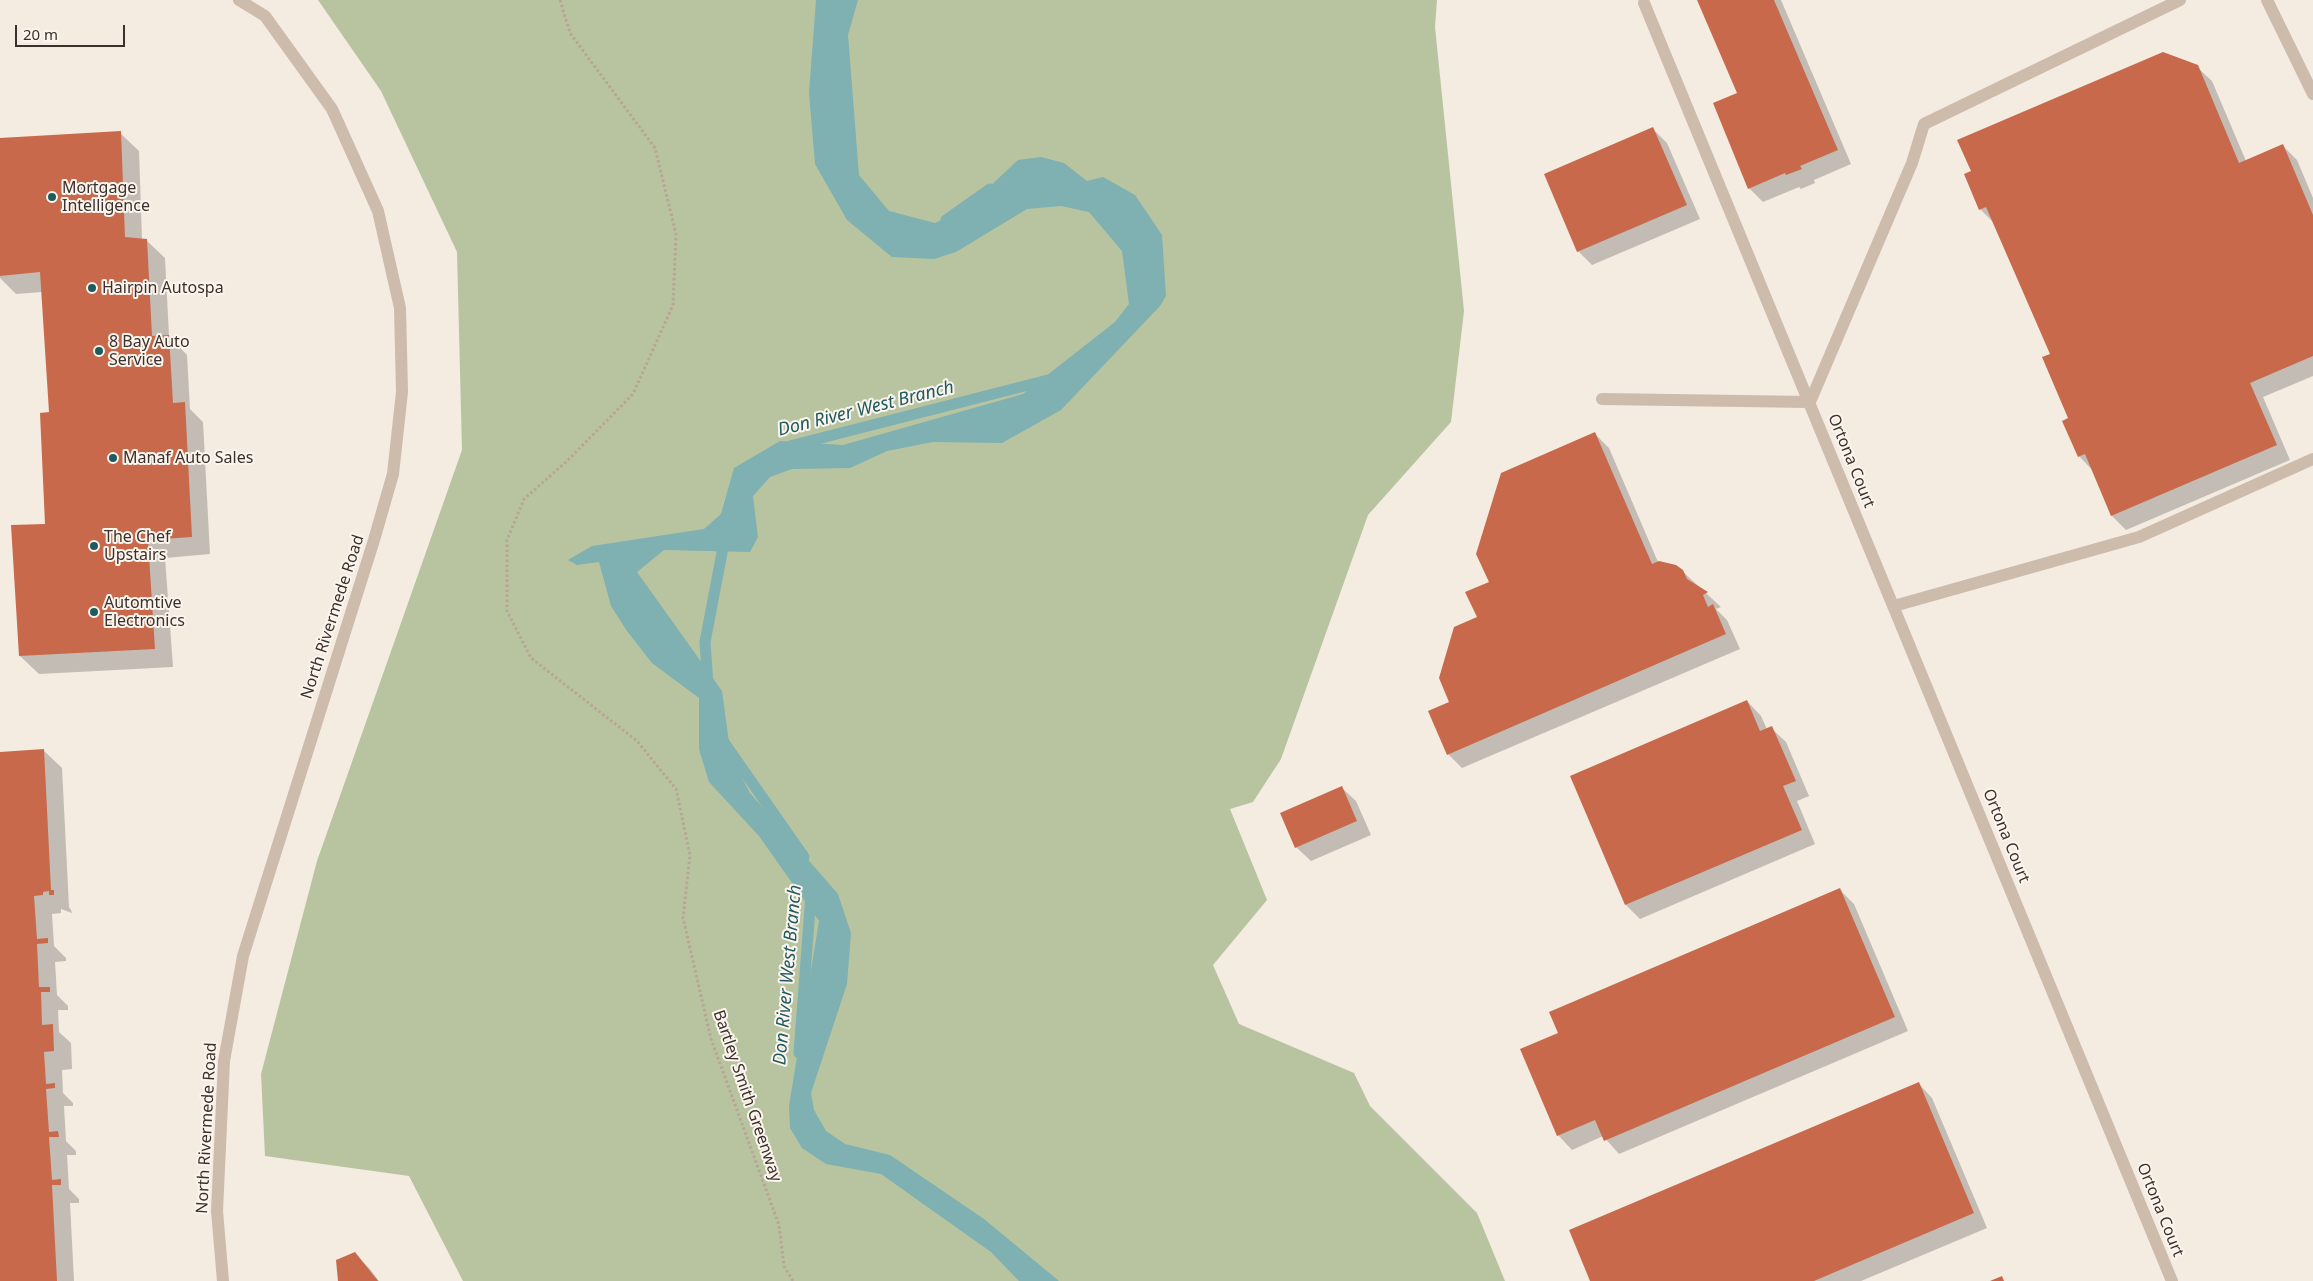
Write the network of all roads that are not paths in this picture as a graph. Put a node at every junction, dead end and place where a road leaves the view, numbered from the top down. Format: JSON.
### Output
{"nodes":[{"id":1,"x":239,"y":0,"type":"edge"},
{"id":2,"x":2180,"y":0,"type":"edge"},
{"id":3,"x":2267,"y":0,"type":"edge"},
{"id":4,"x":1644,"y":3,"type":"dead end"},
{"id":5,"x":2313,"y":94,"type":"edge"},
{"id":6,"x":1602,"y":399,"type":"dead end"},
{"id":7,"x":1810,"y":402,"type":"junction"},
{"id":8,"x":2313,"y":459,"type":"edge"},
{"id":9,"x":1894,"y":606,"type":"junction"},
{"id":10,"x":223,"y":1281,"type":"edge"},
{"id":11,"x":2172,"y":1281,"type":"edge"}],
"edges":[{"from":1,"to":10,"type":"street","name":"North Rivermede Road"},
{"from":2,"to":7,"type":"street"},
{"from":3,"to":5,"type":"street"},
{"from":4,"to":7,"type":"street","name":"Ortona Court"},
{"from":6,"to":7,"type":"street"},
{"from":7,"to":9,"type":"street","name":"Ortona Court"},
{"from":8,"to":9,"type":"street"},
{"from":9,"to":11,"type":"street","name":"Ortona Court"}]}
